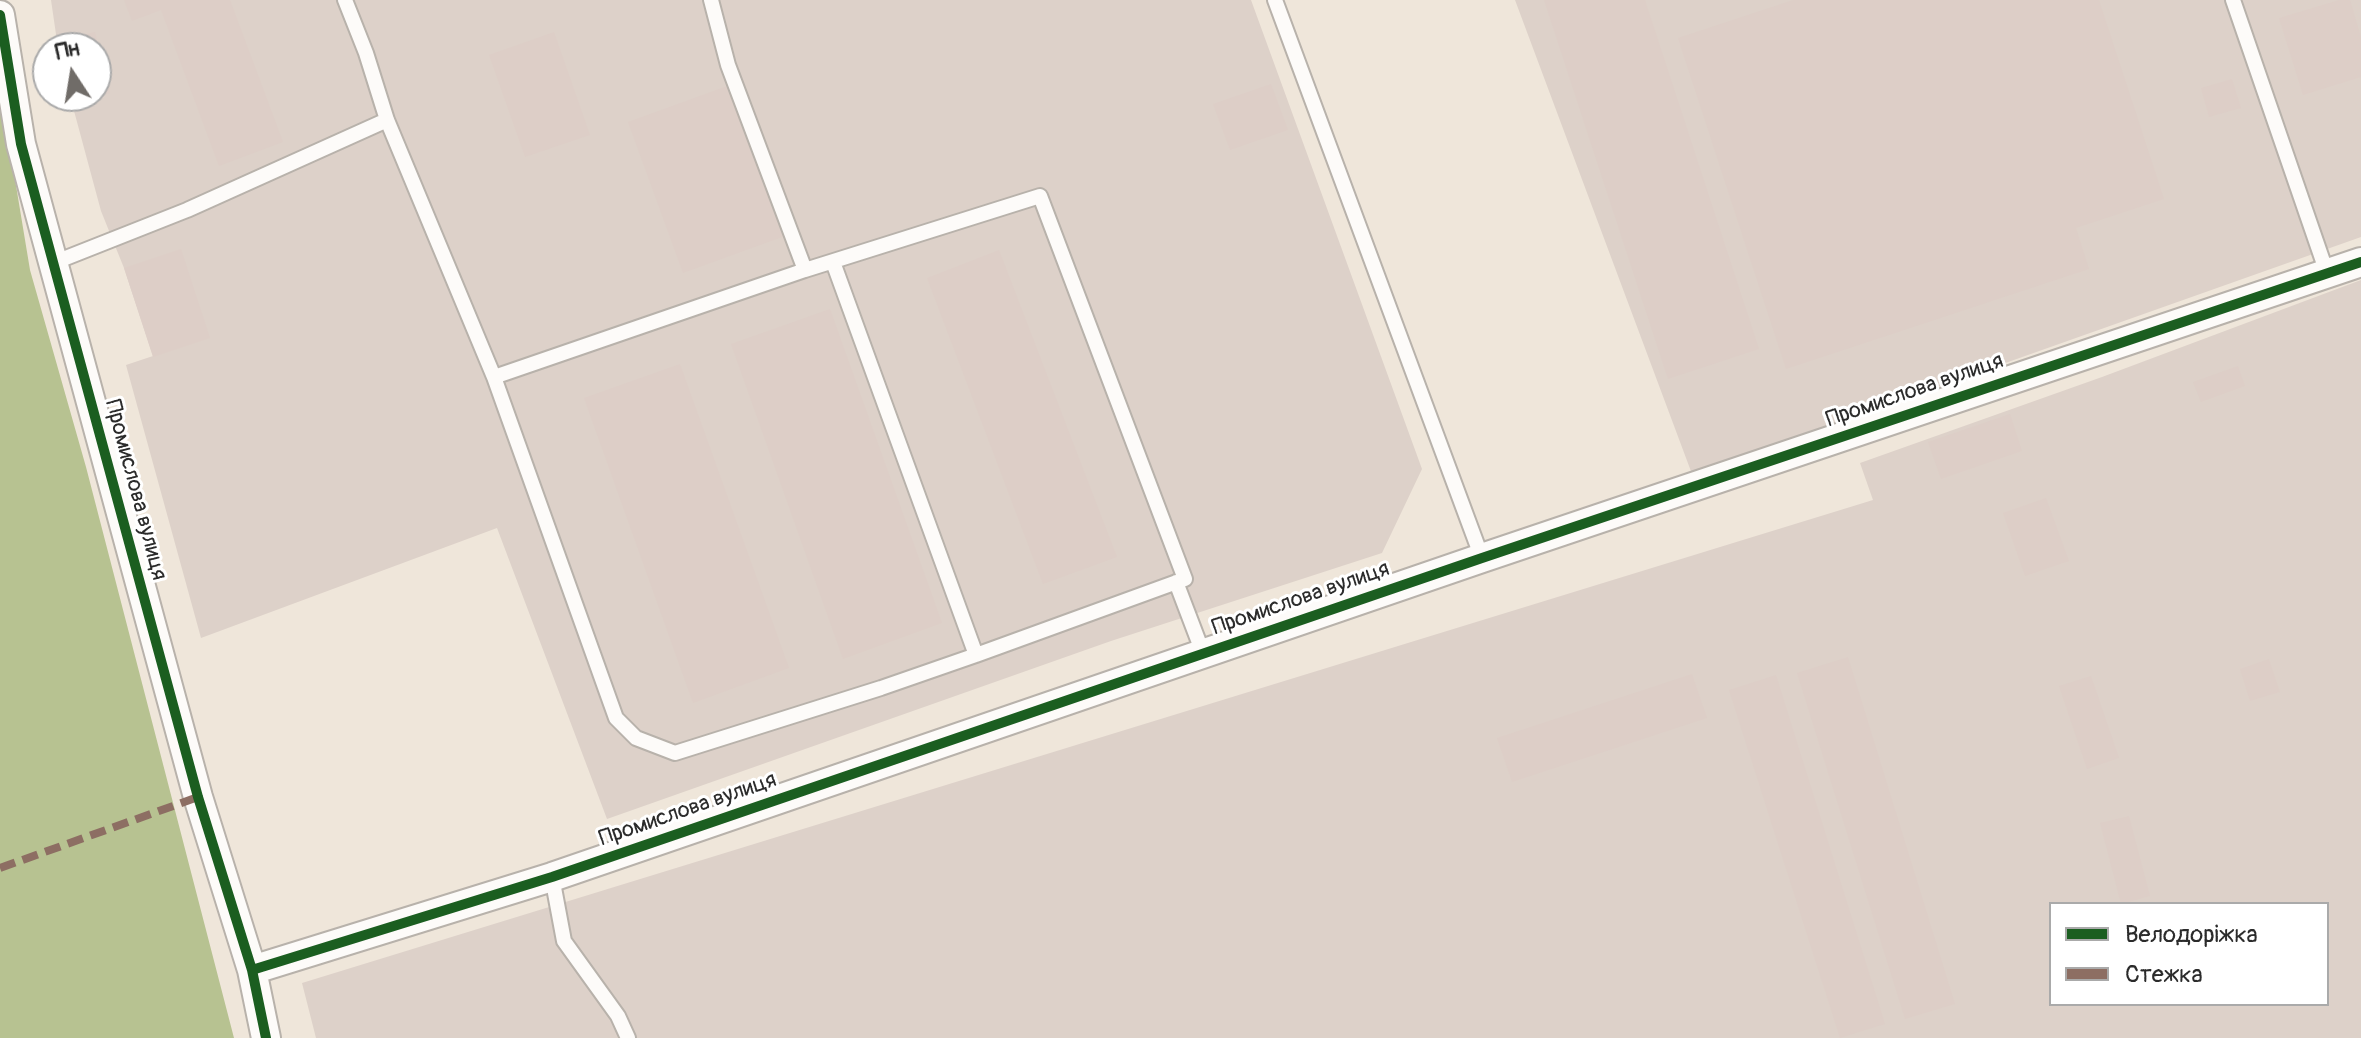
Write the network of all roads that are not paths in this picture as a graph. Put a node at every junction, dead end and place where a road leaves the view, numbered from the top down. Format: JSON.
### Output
{"nodes":[{"id":1,"x":345,"y":0,"type":"edge"},
{"id":2,"x":711,"y":0,"type":"edge"},
{"id":3,"x":1275,"y":0,"type":"edge"},
{"id":4,"x":2233,"y":0,"type":"edge"},
{"id":5,"x":0,"y":15,"type":"edge"},
{"id":6,"x":387,"y":120,"type":"junction"},
{"id":7,"x":833,"y":262,"type":"junction"},
{"id":8,"x":2361,"y":262,"type":"edge"},
{"id":9,"x":53,"y":263,"type":"junction"},
{"id":10,"x":805,"y":270,"type":"junction"},
{"id":11,"x":2327,"y":273,"type":"junction"},
{"id":12,"x":494,"y":377,"type":"junction"},
{"id":13,"x":1482,"y":558,"type":"junction"},
{"id":14,"x":1176,"y":582,"type":"junction"},
{"id":15,"x":1203,"y":653,"type":"junction"},
{"id":16,"x":976,"y":655,"type":"junction"},
{"id":17,"x":552,"y":877,"type":"junction"},
{"id":18,"x":252,"y":970,"type":"junction"},
{"id":19,"x":266,"y":1038,"type":"edge"},
{"id":20,"x":628,"y":1038,"type":"edge"}],
"edges":[{"from":1,"to":6,"type":"lane"},
{"from":2,"to":10,"type":"lane"},
{"from":3,"to":13,"type":"lane"},
{"from":4,"to":11,"type":"lane"},
{"from":5,"to":9,"type":"street","name":"Промислова вулиця"},
{"from":6,"to":9,"type":"lane"},
{"from":6,"to":12,"type":"lane"},
{"from":7,"to":10,"type":"lane"},
{"from":7,"to":14,"type":"lane"},
{"from":7,"to":16,"type":"lane"},
{"from":8,"to":11,"type":"street","name":"Промислова вулиця"},
{"from":9,"to":18,"type":"street","name":"Промислова вулиця"},
{"from":10,"to":12,"type":"lane"},
{"from":11,"to":13,"type":"street","name":"Промислова вулиця"},
{"from":12,"to":16,"type":"lane"},
{"from":13,"to":15,"type":"street","name":"Промислова вулиця"},
{"from":14,"to":15,"type":"lane"},
{"from":14,"to":16,"type":"lane"},
{"from":15,"to":17,"type":"street","name":"Промислова вулиця"},
{"from":17,"to":18,"type":"street","name":"Промислова вулиця"},
{"from":17,"to":20,"type":"lane"},
{"from":18,"to":19,"type":"street","name":"Промислова вулиця"}]}
